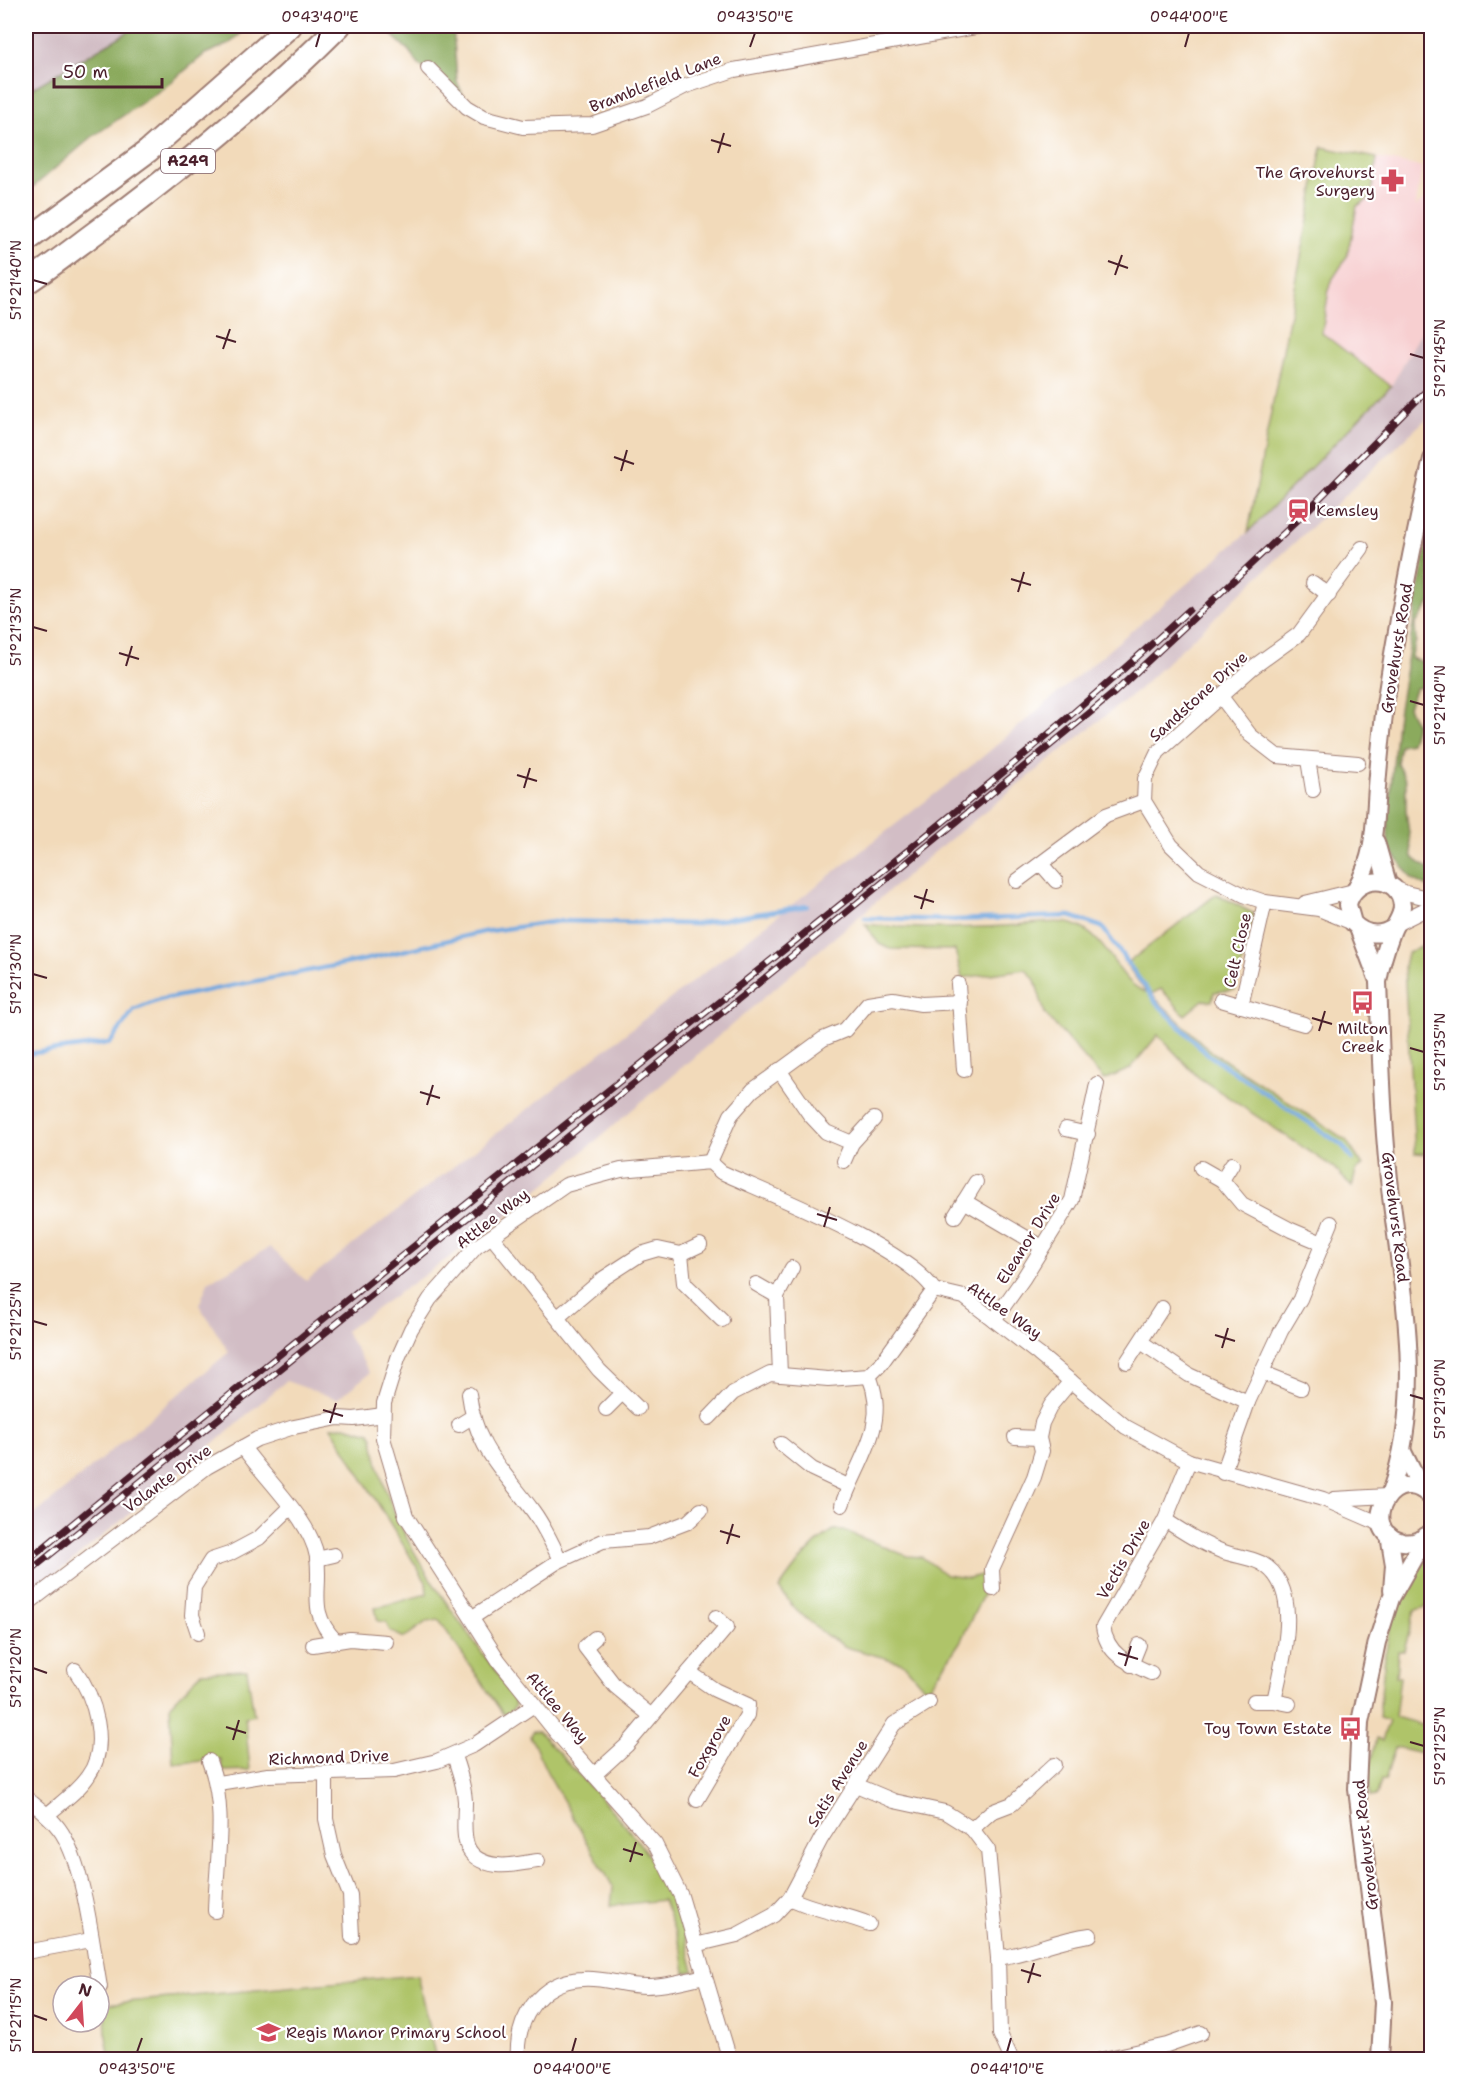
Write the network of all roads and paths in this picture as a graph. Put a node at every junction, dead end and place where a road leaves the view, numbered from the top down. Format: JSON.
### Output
{"nodes":[{"id":1,"x":290,"y":26,"type":"edge"},
{"id":2,"x":339,"y":26,"type":"edge"},
{"id":3,"x":981,"y":26,"type":"edge"},
{"id":4,"x":428,"y":68,"type":"dead end"},
{"id":5,"x":26,"y":241,"type":"edge"},
{"id":6,"x":26,"y":283,"type":"edge"},
{"id":7,"x":1431,"y":459,"type":"edge"},
{"id":8,"x":1362,"y":548,"type":"dead end"},
{"id":9,"x":1313,"y":584,"type":"dead end"},
{"id":10,"x":1329,"y":596,"type":"junction"},
{"id":11,"x":1222,"y":698,"type":"junction"},
{"id":12,"x":1308,"y":760,"type":"junction"},
{"id":13,"x":1358,"y":763,"type":"dead end"},
{"id":14,"x":1313,"y":790,"type":"dead end"},
{"id":15,"x":1144,"y":801,"type":"junction"},
{"id":16,"x":1375,"y":838,"type":"junction"},
{"id":17,"x":1042,"y":865,"type":"junction"},
{"id":18,"x":1017,"y":881,"type":"dead end"},
{"id":19,"x":1056,"y":881,"type":"dead end"},
{"id":20,"x":1390,"y":886,"type":"junction"},
{"id":21,"x":1355,"y":890,"type":"junction"},
{"id":22,"x":1431,"y":899,"type":"edge"},
{"id":23,"x":1265,"y":902,"type":"junction"},
{"id":24,"x":1291,"y":906,"type":"junction"},
{"id":25,"x":1431,"y":906,"type":"edge"},
{"id":26,"x":1356,"y":926,"type":"junction"},
{"id":27,"x":1395,"y":926,"type":"junction"},
{"id":28,"x":1378,"y":982,"type":"junction"},
{"id":29,"x":958,"y":984,"type":"dead end"},
{"id":30,"x":1221,"y":1000,"type":"dead end"},
{"id":31,"x":960,"y":1002,"type":"junction"},
{"id":32,"x":1241,"y":1006,"type":"junction"},
{"id":33,"x":1304,"y":1024,"type":"dead end"},
{"id":34,"x":779,"y":1070,"type":"junction"},
{"id":35,"x":964,"y":1070,"type":"dead end"},
{"id":36,"x":1097,"y":1084,"type":"dead end"},
{"id":37,"x":874,"y":1119,"type":"dead end"},
{"id":38,"x":1066,"y":1129,"type":"dead end"},
{"id":39,"x":1088,"y":1134,"type":"junction"},
{"id":40,"x":852,"y":1143,"type":"junction"},
{"id":41,"x":844,"y":1161,"type":"dead end"},
{"id":42,"x":710,"y":1162,"type":"junction"},
{"id":43,"x":1232,"y":1164,"type":"dead end"},
{"id":44,"x":1201,"y":1168,"type":"dead end"},
{"id":45,"x":1222,"y":1180,"type":"junction"},
{"id":46,"x":976,"y":1182,"type":"dead end"},
{"id":47,"x":964,"y":1201,"type":"junction"},
{"id":48,"x":956,"y":1216,"type":"dead end"},
{"id":49,"x":1331,"y":1223,"type":"dead end"},
{"id":50,"x":493,"y":1238,"type":"junction"},
{"id":51,"x":1323,"y":1243,"type":"junction"},
{"id":52,"x":700,"y":1245,"type":"dead end"},
{"id":53,"x":1042,"y":1247,"type":"junction"},
{"id":54,"x":681,"y":1254,"type":"junction"},
{"id":55,"x":792,"y":1268,"type":"dead end"},
{"id":56,"x":756,"y":1284,"type":"dead end"},
{"id":57,"x":934,"y":1290,"type":"junction"},
{"id":58,"x":777,"y":1296,"type":"junction"},
{"id":59,"x":1162,"y":1308,"type":"dead end"},
{"id":60,"x":558,"y":1317,"type":"junction"},
{"id":61,"x":722,"y":1320,"type":"dead end"},
{"id":62,"x":994,"y":1320,"type":"junction"},
{"id":63,"x":1141,"y":1342,"type":"junction"},
{"id":64,"x":1127,"y":1362,"type":"dead end"},
{"id":65,"x":1261,"y":1372,"type":"junction"},
{"id":66,"x":780,"y":1375,"type":"junction"},
{"id":67,"x":869,"y":1376,"type":"junction"},
{"id":68,"x":1071,"y":1382,"type":"junction"},
{"id":69,"x":1301,"y":1388,"type":"dead end"},
{"id":70,"x":469,"y":1394,"type":"dead end"},
{"id":71,"x":621,"y":1394,"type":"junction"},
{"id":72,"x":1248,"y":1402,"type":"junction"},
{"id":73,"x":638,"y":1408,"type":"dead end"},
{"id":74,"x":606,"y":1409,"type":"dead end"},
{"id":75,"x":383,"y":1415,"type":"junction"},
{"id":76,"x":472,"y":1417,"type":"junction"},
{"id":77,"x":709,"y":1418,"type":"dead end"},
{"id":78,"x":459,"y":1425,"type":"dead end"},
{"id":79,"x":1015,"y":1437,"type":"dead end"},
{"id":80,"x":1039,"y":1438,"type":"junction"},
{"id":81,"x":781,"y":1444,"type":"dead end"},
{"id":82,"x":243,"y":1447,"type":"junction"},
{"id":83,"x":1403,"y":1452,"type":"junction"},
{"id":84,"x":1189,"y":1461,"type":"junction"},
{"id":85,"x":1223,"y":1473,"type":"junction"},
{"id":86,"x":848,"y":1486,"type":"junction"},
{"id":87,"x":1388,"y":1495,"type":"junction"},
{"id":88,"x":1429,"y":1495,"type":"edge"},
{"id":89,"x":1323,"y":1499,"type":"junction"},
{"id":90,"x":842,"y":1505,"type":"dead end"},
{"id":91,"x":290,"y":1508,"type":"junction"},
{"id":92,"x":700,"y":1510,"type":"dead end"},
{"id":93,"x":1165,"y":1520,"type":"junction"},
{"id":94,"x":1386,"y":1530,"type":"junction"},
{"id":95,"x":1429,"y":1533,"type":"edge"},
{"id":96,"x":334,"y":1556,"type":"dead end"},
{"id":97,"x":317,"y":1559,"type":"junction"},
{"id":98,"x":560,"y":1560,"type":"junction"},
{"id":99,"x":993,"y":1589,"type":"dead end"},
{"id":100,"x":1391,"y":1598,"type":"junction"},
{"id":101,"x":26,"y":1605,"type":"edge"},
{"id":102,"x":473,"y":1617,"type":"junction"},
{"id":103,"x":716,"y":1617,"type":"dead end"},
{"id":104,"x":198,"y":1633,"type":"dead end"},
{"id":105,"x":595,"y":1638,"type":"dead end"},
{"id":106,"x":335,"y":1640,"type":"junction"},
{"id":107,"x":386,"y":1642,"type":"dead end"},
{"id":108,"x":313,"y":1645,"type":"dead end"},
{"id":109,"x":1139,"y":1645,"type":"dead end"},
{"id":110,"x":1131,"y":1665,"type":"junction"},
{"id":111,"x":75,"y":1670,"type":"dead end"},
{"id":112,"x":688,"y":1672,"type":"junction"},
{"id":113,"x":1151,"y":1673,"type":"dead end"},
{"id":114,"x":1254,"y":1701,"type":"dead end"},
{"id":115,"x":1274,"y":1701,"type":"junction"},
{"id":116,"x":929,"y":1702,"type":"dead end"},
{"id":117,"x":1289,"y":1704,"type":"dead end"},
{"id":118,"x":534,"y":1705,"type":"junction"},
{"id":119,"x":650,"y":1715,"type":"junction"},
{"id":120,"x":454,"y":1756,"type":"junction"},
{"id":121,"x":209,"y":1761,"type":"dead end"},
{"id":122,"x":1054,"y":1765,"type":"dead end"},
{"id":123,"x":326,"y":1775,"type":"junction"},
{"id":124,"x":594,"y":1775,"type":"junction"},
{"id":125,"x":218,"y":1783,"type":"junction"},
{"id":126,"x":856,"y":1785,"type":"junction"},
{"id":127,"x":26,"y":1798,"type":"edge"},
{"id":128,"x":697,"y":1800,"type":"dead end"},
{"id":129,"x":47,"y":1815,"type":"junction"},
{"id":130,"x":972,"y":1829,"type":"junction"},
{"id":131,"x":538,"y":1861,"type":"dead end"},
{"id":132,"x":790,"y":1898,"type":"junction"},
{"id":133,"x":215,"y":1911,"type":"dead end"},
{"id":134,"x":869,"y":1924,"type":"dead end"},
{"id":135,"x":1090,"y":1935,"type":"dead end"},
{"id":136,"x":352,"y":1937,"type":"dead end"},
{"id":137,"x":91,"y":1940,"type":"junction"},
{"id":138,"x":695,"y":1945,"type":"junction"},
{"id":139,"x":26,"y":1952,"type":"edge"},
{"id":140,"x":998,"y":1958,"type":"junction"},
{"id":141,"x":98,"y":1974,"type":"edge"},
{"id":142,"x":705,"y":1976,"type":"junction"},
{"id":143,"x":1201,"y":2033,"type":"dead end"},
{"id":144,"x":518,"y":2060,"type":"edge"},
{"id":145,"x":730,"y":2060,"type":"edge"},
{"id":146,"x":1012,"y":2060,"type":"edge"},
{"id":147,"x":1100,"y":2060,"type":"edge"},
{"id":148,"x":1380,"y":2060,"type":"edge"}],
"edges":[{"from":1,"to":5,"type":"highway","number":"A249"},
{"from":2,"to":6,"type":"highway","number":"A249"},
{"from":3,"to":4,"type":"street","name":"Bramblefield Lane"},
{"from":7,"to":16,"type":"street","name":"Grovehurst Road"},
{"from":8,"to":10,"type":"street","name":"Sandstone Drive"},
{"from":9,"to":10,"type":"street"},
{"from":10,"to":11,"type":"street","name":"Sandstone Drive"},
{"from":11,"to":12,"type":"street"},
{"from":11,"to":15,"type":"street","name":"Sandstone Drive"},
{"from":12,"to":13,"type":"street"},
{"from":12,"to":14,"type":"street"},
{"from":15,"to":17,"type":"street"},
{"from":15,"to":23,"type":"street"},
{"from":16,"to":20,"type":"street","name":"Grovehurst Road"},
{"from":16,"to":21,"type":"street","name":"Grovehurst Road"},
{"from":17,"to":18,"type":"street"},
{"from":17,"to":19,"type":"street"},
{"from":20,"to":21,"type":"street"},
{"from":20,"to":22,"type":"street"},
{"from":20,"to":27,"type":"street"},
{"from":21,"to":24,"type":"street"},
{"from":21,"to":26,"type":"street"},
{"from":23,"to":24,"type":"street"},
{"from":23,"to":32,"type":"street","name":"Celt Close"},
{"from":24,"to":26,"type":"street"},
{"from":25,"to":27,"type":"street"},
{"from":26,"to":27,"type":"street"},
{"from":26,"to":28,"type":"street","name":"Grovehurst Road"},
{"from":27,"to":28,"type":"street","name":"Grovehurst Road"},
{"from":28,"to":83,"type":"street","name":"Grovehurst Road"},
{"from":29,"to":31,"type":"street"},
{"from":30,"to":32,"type":"street","name":"Celt Close"},
{"from":31,"to":34,"type":"street"},
{"from":31,"to":35,"type":"street"},
{"from":32,"to":33,"type":"street","name":"Celt Close"},
{"from":34,"to":40,"type":"street"},
{"from":34,"to":42,"type":"street"},
{"from":36,"to":39,"type":"street","name":"Eleanor Drive"},
{"from":37,"to":40,"type":"street"},
{"from":38,"to":39,"type":"street"},
{"from":39,"to":53,"type":"street","name":"Eleanor Drive"},
{"from":40,"to":41,"type":"street"},
{"from":42,"to":50,"type":"street","name":"Attlee Way"},
{"from":42,"to":57,"type":"street"},
{"from":43,"to":45,"type":"street"},
{"from":44,"to":45,"type":"street"},
{"from":45,"to":51,"type":"street"},
{"from":46,"to":47,"type":"street"},
{"from":47,"to":48,"type":"street"},
{"from":47,"to":53,"type":"street"},
{"from":49,"to":51,"type":"street"},
{"from":50,"to":60,"type":"street"},
{"from":50,"to":75,"type":"street","name":"Attlee Way"},
{"from":51,"to":65,"type":"street"},
{"from":52,"to":54,"type":"street"},
{"from":53,"to":62,"type":"street","name":"Eleanor Drive"},
{"from":54,"to":60,"type":"street"},
{"from":54,"to":61,"type":"street"},
{"from":55,"to":58,"type":"street"},
{"from":56,"to":58,"type":"street"},
{"from":57,"to":62,"type":"street","name":"Attlee Way"},
{"from":57,"to":67,"type":"street"},
{"from":58,"to":66,"type":"street"},
{"from":59,"to":63,"type":"street"},
{"from":60,"to":71,"type":"street"},
{"from":62,"to":68,"type":"street","name":"Attlee Way"},
{"from":63,"to":64,"type":"street"},
{"from":63,"to":72,"type":"street"},
{"from":65,"to":69,"type":"street"},
{"from":65,"to":72,"type":"street"},
{"from":66,"to":67,"type":"street"},
{"from":66,"to":77,"type":"street"},
{"from":67,"to":86,"type":"street"},
{"from":68,"to":80,"type":"street"},
{"from":68,"to":84,"type":"street","name":"Attlee Way"},
{"from":70,"to":76,"type":"street"},
{"from":71,"to":73,"type":"street"},
{"from":71,"to":74,"type":"street"},
{"from":72,"to":85,"type":"street"},
{"from":75,"to":82,"type":"street","name":"Volante Drive"},
{"from":75,"to":102,"type":"street","name":"Attlee Way"},
{"from":76,"to":78,"type":"street"},
{"from":76,"to":98,"type":"street"},
{"from":79,"to":80,"type":"street"},
{"from":80,"to":99,"type":"street"},
{"from":81,"to":86,"type":"street"},
{"from":82,"to":91,"type":"street"},
{"from":82,"to":101,"type":"street","name":"Volante Drive"},
{"from":83,"to":87,"type":"street","name":"Grovehurst Road"},
{"from":83,"to":88,"type":"street"},
{"from":84,"to":85,"type":"street","name":"Attlee Way"},
{"from":84,"to":93,"type":"street","name":"Vectis Drive"},
{"from":85,"to":89,"type":"street","name":"Attlee Way"},
{"from":86,"to":90,"type":"street"},
{"from":87,"to":88,"type":"street"},
{"from":87,"to":89,"type":"street","name":"Attlee Way"},
{"from":87,"to":94,"type":"street","name":"Grovehurst Road"},
{"from":89,"to":94,"type":"street","name":"Attlee Way"},
{"from":91,"to":97,"type":"street"},
{"from":91,"to":104,"type":"street"},
{"from":92,"to":98,"type":"street"},
{"from":93,"to":110,"type":"street","name":"Vectis Drive"},
{"from":93,"to":115,"type":"street"},
{"from":94,"to":95,"type":"street"},
{"from":94,"to":100,"type":"street","name":"Grovehurst Road"},
{"from":95,"to":100,"type":"street","name":"Grovehurst Road"},
{"from":96,"to":97,"type":"street"},
{"from":97,"to":106,"type":"street"},
{"from":98,"to":102,"type":"street"},
{"from":100,"to":148,"type":"street","name":"Grovehurst Road"},
{"from":102,"to":118,"type":"street","name":"Attlee Way"},
{"from":103,"to":112,"type":"street"},
{"from":105,"to":119,"type":"street"},
{"from":106,"to":107,"type":"street"},
{"from":106,"to":108,"type":"street"},
{"from":109,"to":110,"type":"street"},
{"from":110,"to":113,"type":"street","name":"Vectis Drive"},
{"from":111,"to":129,"type":"street"},
{"from":112,"to":119,"type":"street"},
{"from":112,"to":128,"type":"street","name":"Foxgrove"},
{"from":114,"to":115,"type":"street"},
{"from":115,"to":117,"type":"street"},
{"from":116,"to":126,"type":"street","name":"Satis Avenue"},
{"from":118,"to":120,"type":"street","name":"Richmond Drive"},
{"from":118,"to":124,"type":"street","name":"Attlee Way"},
{"from":119,"to":124,"type":"street"},
{"from":120,"to":123,"type":"street","name":"Richmond Drive"},
{"from":120,"to":131,"type":"street"},
{"from":121,"to":125,"type":"street"},
{"from":122,"to":130,"type":"street"},
{"from":123,"to":125,"type":"street","name":"Richmond Drive"},
{"from":123,"to":136,"type":"street"},
{"from":124,"to":138,"type":"street","name":"Attlee Way"},
{"from":125,"to":133,"type":"street"},
{"from":126,"to":130,"type":"street"},
{"from":126,"to":132,"type":"street","name":"Satis Avenue"},
{"from":127,"to":129,"type":"street"},
{"from":129,"to":137,"type":"street"},
{"from":130,"to":140,"type":"street"},
{"from":132,"to":134,"type":"street"},
{"from":132,"to":138,"type":"street","name":"Satis Avenue"},
{"from":135,"to":140,"type":"street"},
{"from":137,"to":139,"type":"street"},
{"from":137,"to":141,"type":"street"},
{"from":138,"to":142,"type":"street","name":"Attlee Way"},
{"from":140,"to":146,"type":"street"},
{"from":142,"to":144,"type":"street"},
{"from":142,"to":145,"type":"street","name":"Attlee Way"},
{"from":143,"to":147,"type":"street"}]}
